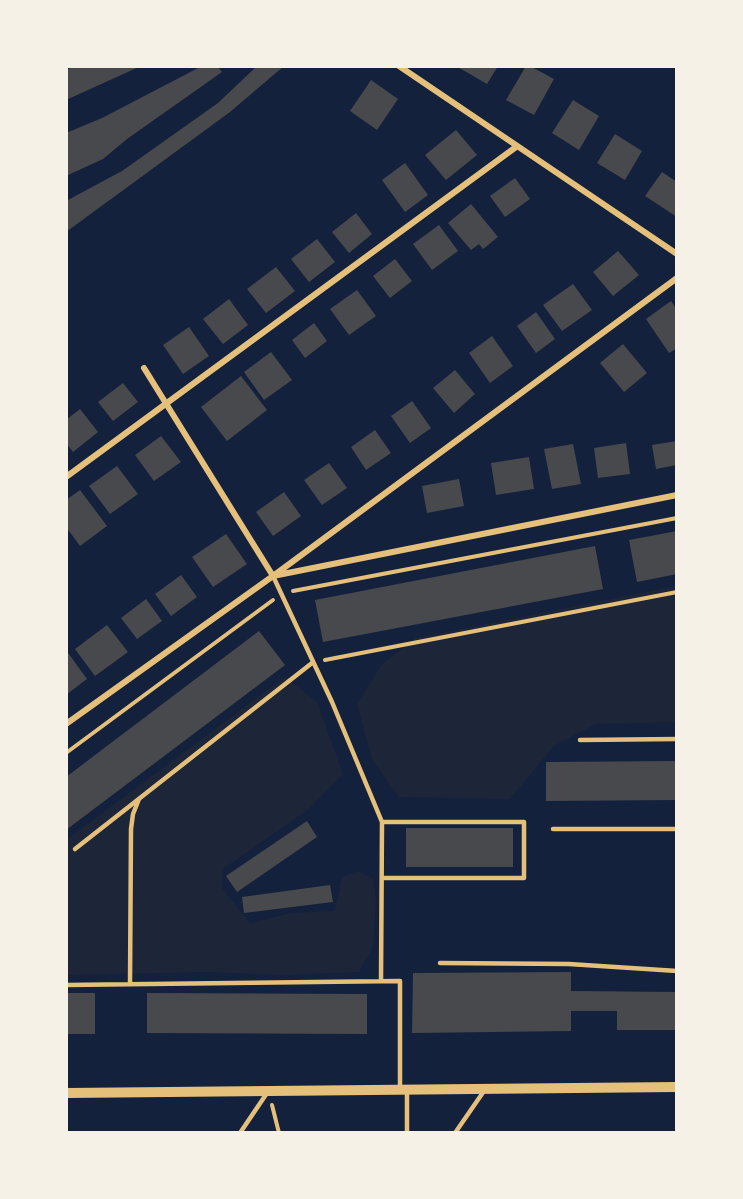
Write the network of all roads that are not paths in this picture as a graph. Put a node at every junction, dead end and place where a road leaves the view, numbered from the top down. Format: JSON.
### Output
{"nodes":[{"id":1,"x":399,"y":66,"type":"edge"},
{"id":2,"x":516,"y":147,"type":"junction"},
{"id":3,"x":677,"y":254,"type":"edge"},
{"id":4,"x":677,"y":278,"type":"edge"},
{"id":5,"x":144,"y":368,"type":"dead end"},
{"id":6,"x":165,"y":404,"type":"junction"},
{"id":7,"x":66,"y":477,"type":"edge"},
{"id":8,"x":677,"y":495,"type":"edge"},
{"id":9,"x":273,"y":576,"type":"junction"},
{"id":10,"x":312,"y":663,"type":"junction"},
{"id":11,"x":66,"y":724,"type":"edge"},
{"id":12,"x":677,"y":739,"type":"edge"},
{"id":13,"x":580,"y":740,"type":"dead end"},
{"id":14,"x":140,"y":798,"type":"junction"},
{"id":15,"x":382,"y":822,"type":"junction"},
{"id":16,"x":553,"y":829,"type":"dead end"},
{"id":17,"x":677,"y":829,"type":"edge"},
{"id":18,"x":75,"y":849,"type":"dead end"},
{"id":19,"x":382,"y":878,"type":"junction"},
{"id":20,"x":440,"y":963,"type":"dead end"},
{"id":21,"x":677,"y":971,"type":"edge"},
{"id":22,"x":381,"y":981,"type":"junction"},
{"id":23,"x":66,"y":984,"type":"edge"},
{"id":24,"x":130,"y":984,"type":"junction"},
{"id":25,"x":677,"y":1087,"type":"edge"},
{"id":26,"x":485,"y":1089,"type":"junction"},
{"id":27,"x":403,"y":1090,"type":"junction"},
{"id":28,"x":269,"y":1091,"type":"junction"},
{"id":29,"x":66,"y":1093,"type":"edge"},
{"id":30,"x":240,"y":1133,"type":"edge"},
{"id":31,"x":407,"y":1133,"type":"edge"},
{"id":32,"x":455,"y":1133,"type":"edge"}],
"edges":[{"from":1,"to":2,"type":"street"},
{"from":2,"to":3,"type":"street"},
{"from":2,"to":6,"type":"street"},
{"from":4,"to":9,"type":"street"},
{"from":5,"to":6,"type":"street"},
{"from":6,"to":7,"type":"street"},
{"from":6,"to":9,"type":"street"},
{"from":8,"to":9,"type":"street"},
{"from":9,"to":10,"type":"lane"},
{"from":9,"to":11,"type":"street"},
{"from":10,"to":14,"type":"lane"},
{"from":10,"to":15,"type":"lane"},
{"from":12,"to":13,"type":"lane"},
{"from":14,"to":18,"type":"lane"},
{"from":14,"to":24,"type":"lane"},
{"from":15,"to":19,"type":"lane"},
{"from":15,"to":19,"type":"lane"},
{"from":16,"to":17,"type":"lane"},
{"from":19,"to":22,"type":"lane"},
{"from":20,"to":21,"type":"lane"},
{"from":22,"to":24,"type":"lane"},
{"from":22,"to":27,"type":"lane"},
{"from":23,"to":24,"type":"lane"},
{"from":25,"to":26,"type":"street"},
{"from":26,"to":27,"type":"street"},
{"from":26,"to":32,"type":"lane"},
{"from":27,"to":28,"type":"street"},
{"from":27,"to":31,"type":"lane"},
{"from":28,"to":29,"type":"street"},
{"from":28,"to":30,"type":"lane"}]}
